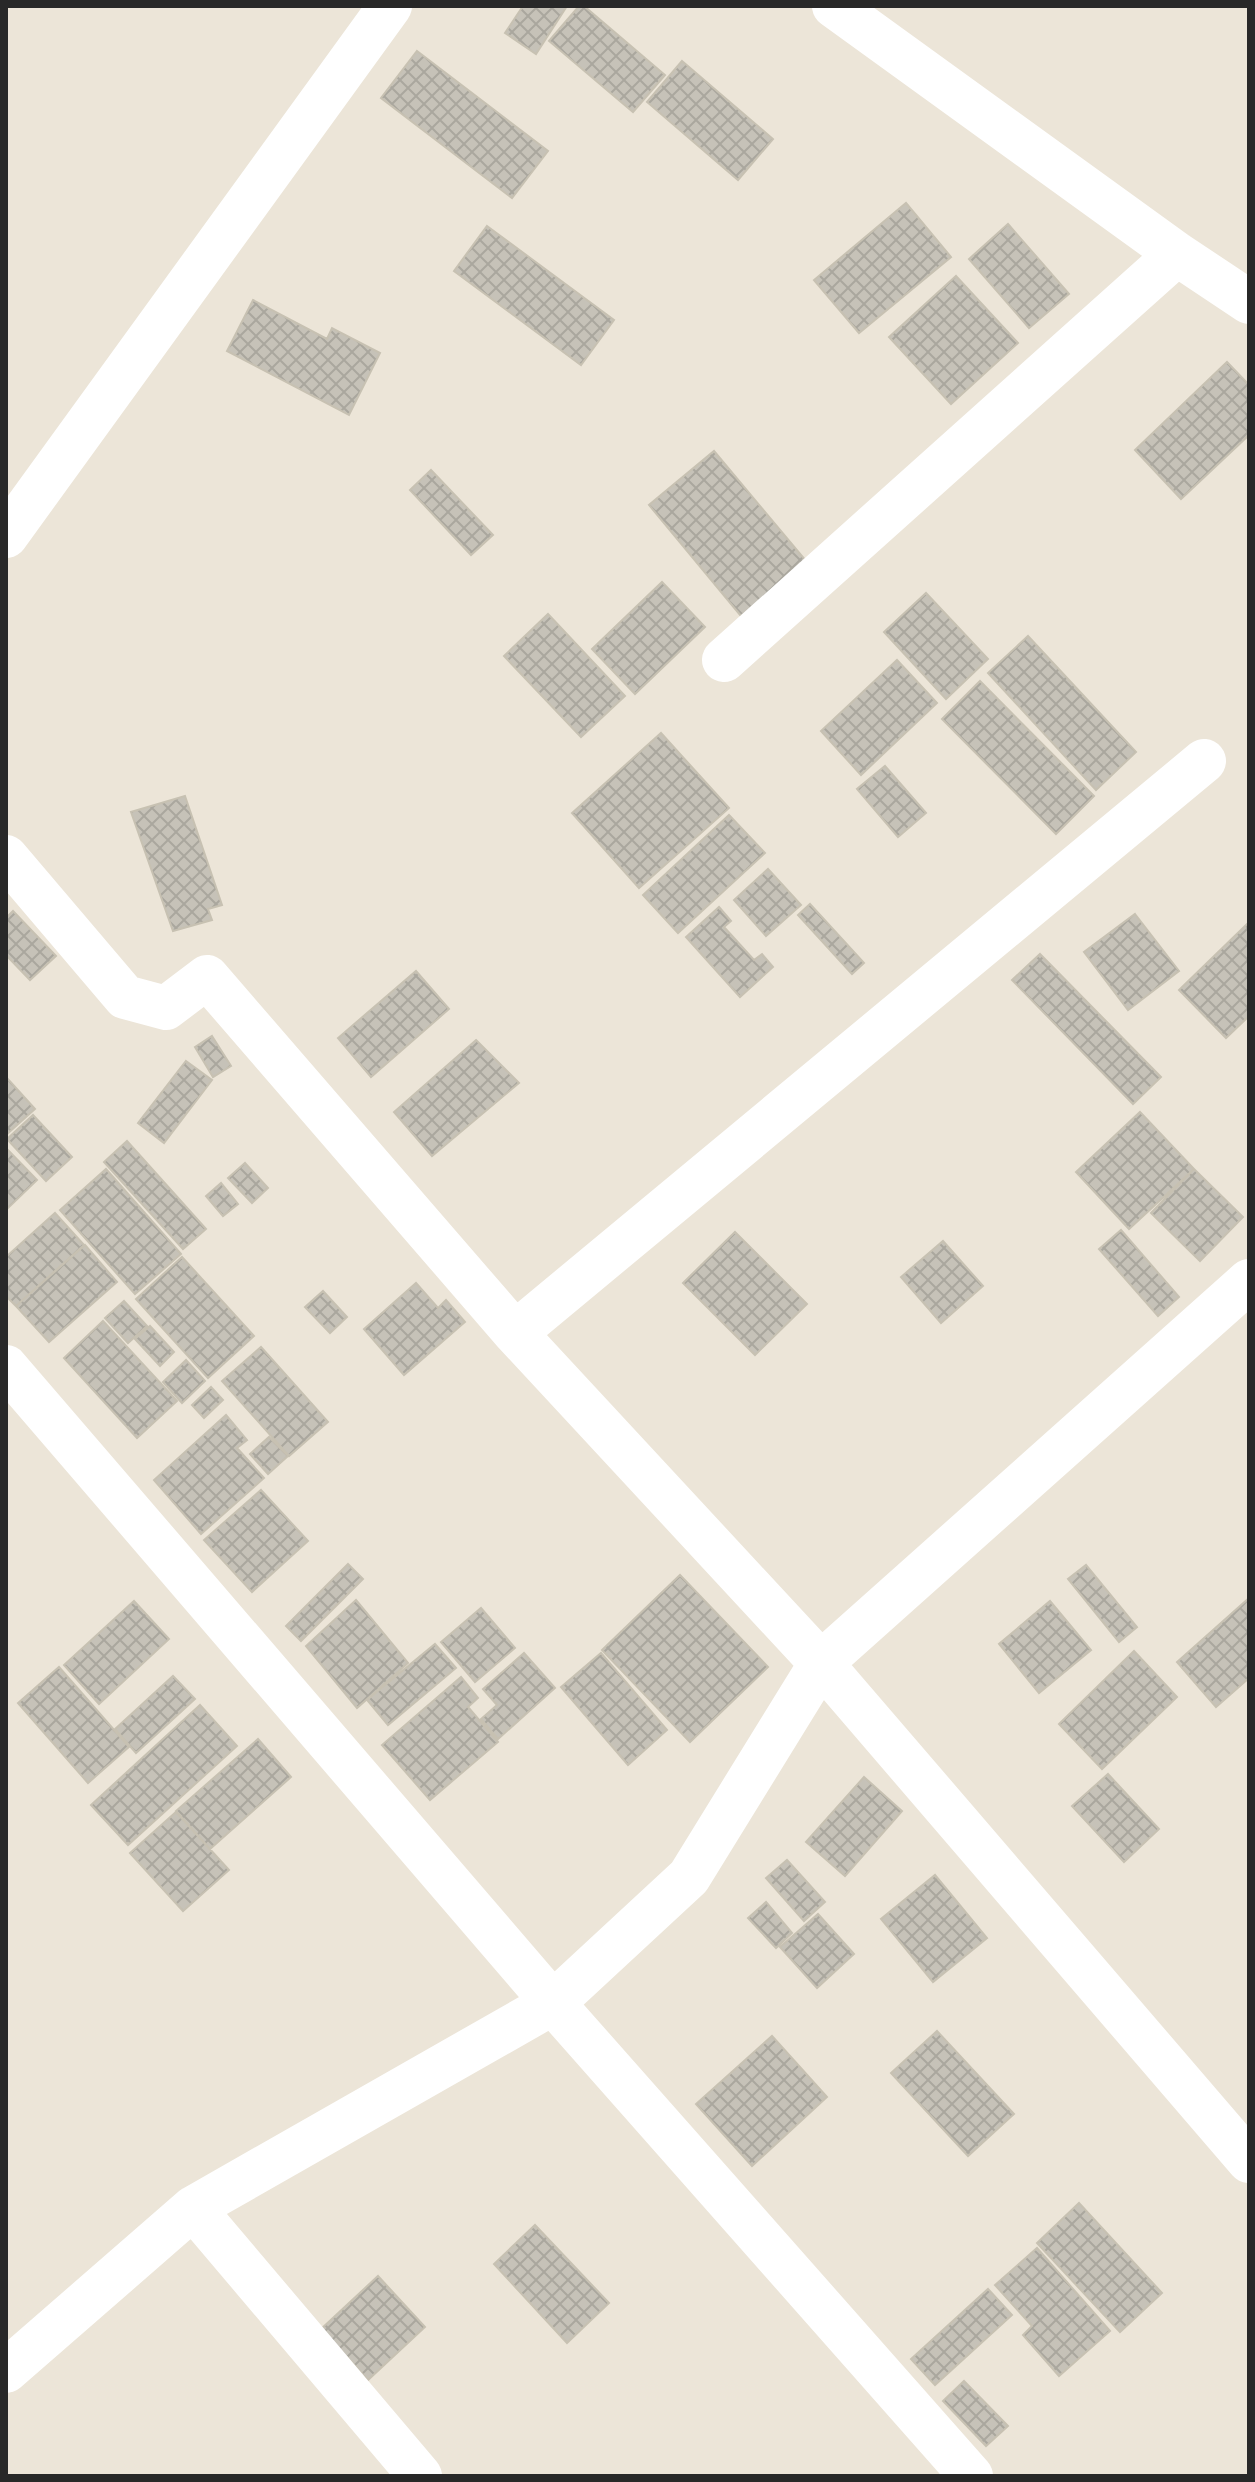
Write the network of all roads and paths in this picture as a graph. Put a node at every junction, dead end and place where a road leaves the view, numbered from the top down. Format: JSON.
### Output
{"nodes":[{"id":1,"x":390,"y":6,"type":"edge"},
{"id":2,"x":834,"y":6,"type":"edge"},
{"id":3,"x":882,"y":19,"type":"edge"},
{"id":4,"x":1177,"y":254,"type":"junction"},
{"id":5,"x":1249,"y":302,"type":"edge"},
{"id":6,"x":10,"y":523,"type":"edge"},
{"id":7,"x":724,"y":660,"type":"dead end"},
{"id":8,"x":1204,"y":761,"type":"dead end"},
{"id":9,"x":6,"y":857,"type":"edge"},
{"id":10,"x":1249,"y":1281,"type":"edge"},
{"id":11,"x":515,"y":1333,"type":"junction"},
{"id":12,"x":6,"y":1367,"type":"edge"},
{"id":13,"x":821,"y":1663,"type":"junction"},
{"id":14,"x":553,"y":2003,"type":"junction"},
{"id":15,"x":1249,"y":2161,"type":"edge"},
{"id":16,"x":193,"y":2208,"type":"junction"},
{"id":17,"x":6,"y":2371,"type":"edge"},
{"id":18,"x":420,"y":2476,"type":"edge"},
{"id":19,"x":971,"y":2476,"type":"edge"}],
"edges":[{"from":1,"to":6,"type":"street"},
{"from":2,"to":3,"type":"street"},
{"from":3,"to":4,"type":"street"},
{"from":4,"to":5,"type":"street"},
{"from":4,"to":7,"type":"street"},
{"from":8,"to":11,"type":"street"},
{"from":9,"to":11,"type":"street"},
{"from":10,"to":13,"type":"street"},
{"from":11,"to":13,"type":"street"},
{"from":12,"to":14,"type":"street"},
{"from":13,"to":14,"type":"street"},
{"from":13,"to":15,"type":"street"},
{"from":14,"to":16,"type":"street"},
{"from":14,"to":19,"type":"street"},
{"from":16,"to":17,"type":"street"},
{"from":16,"to":18,"type":"street"}]}
